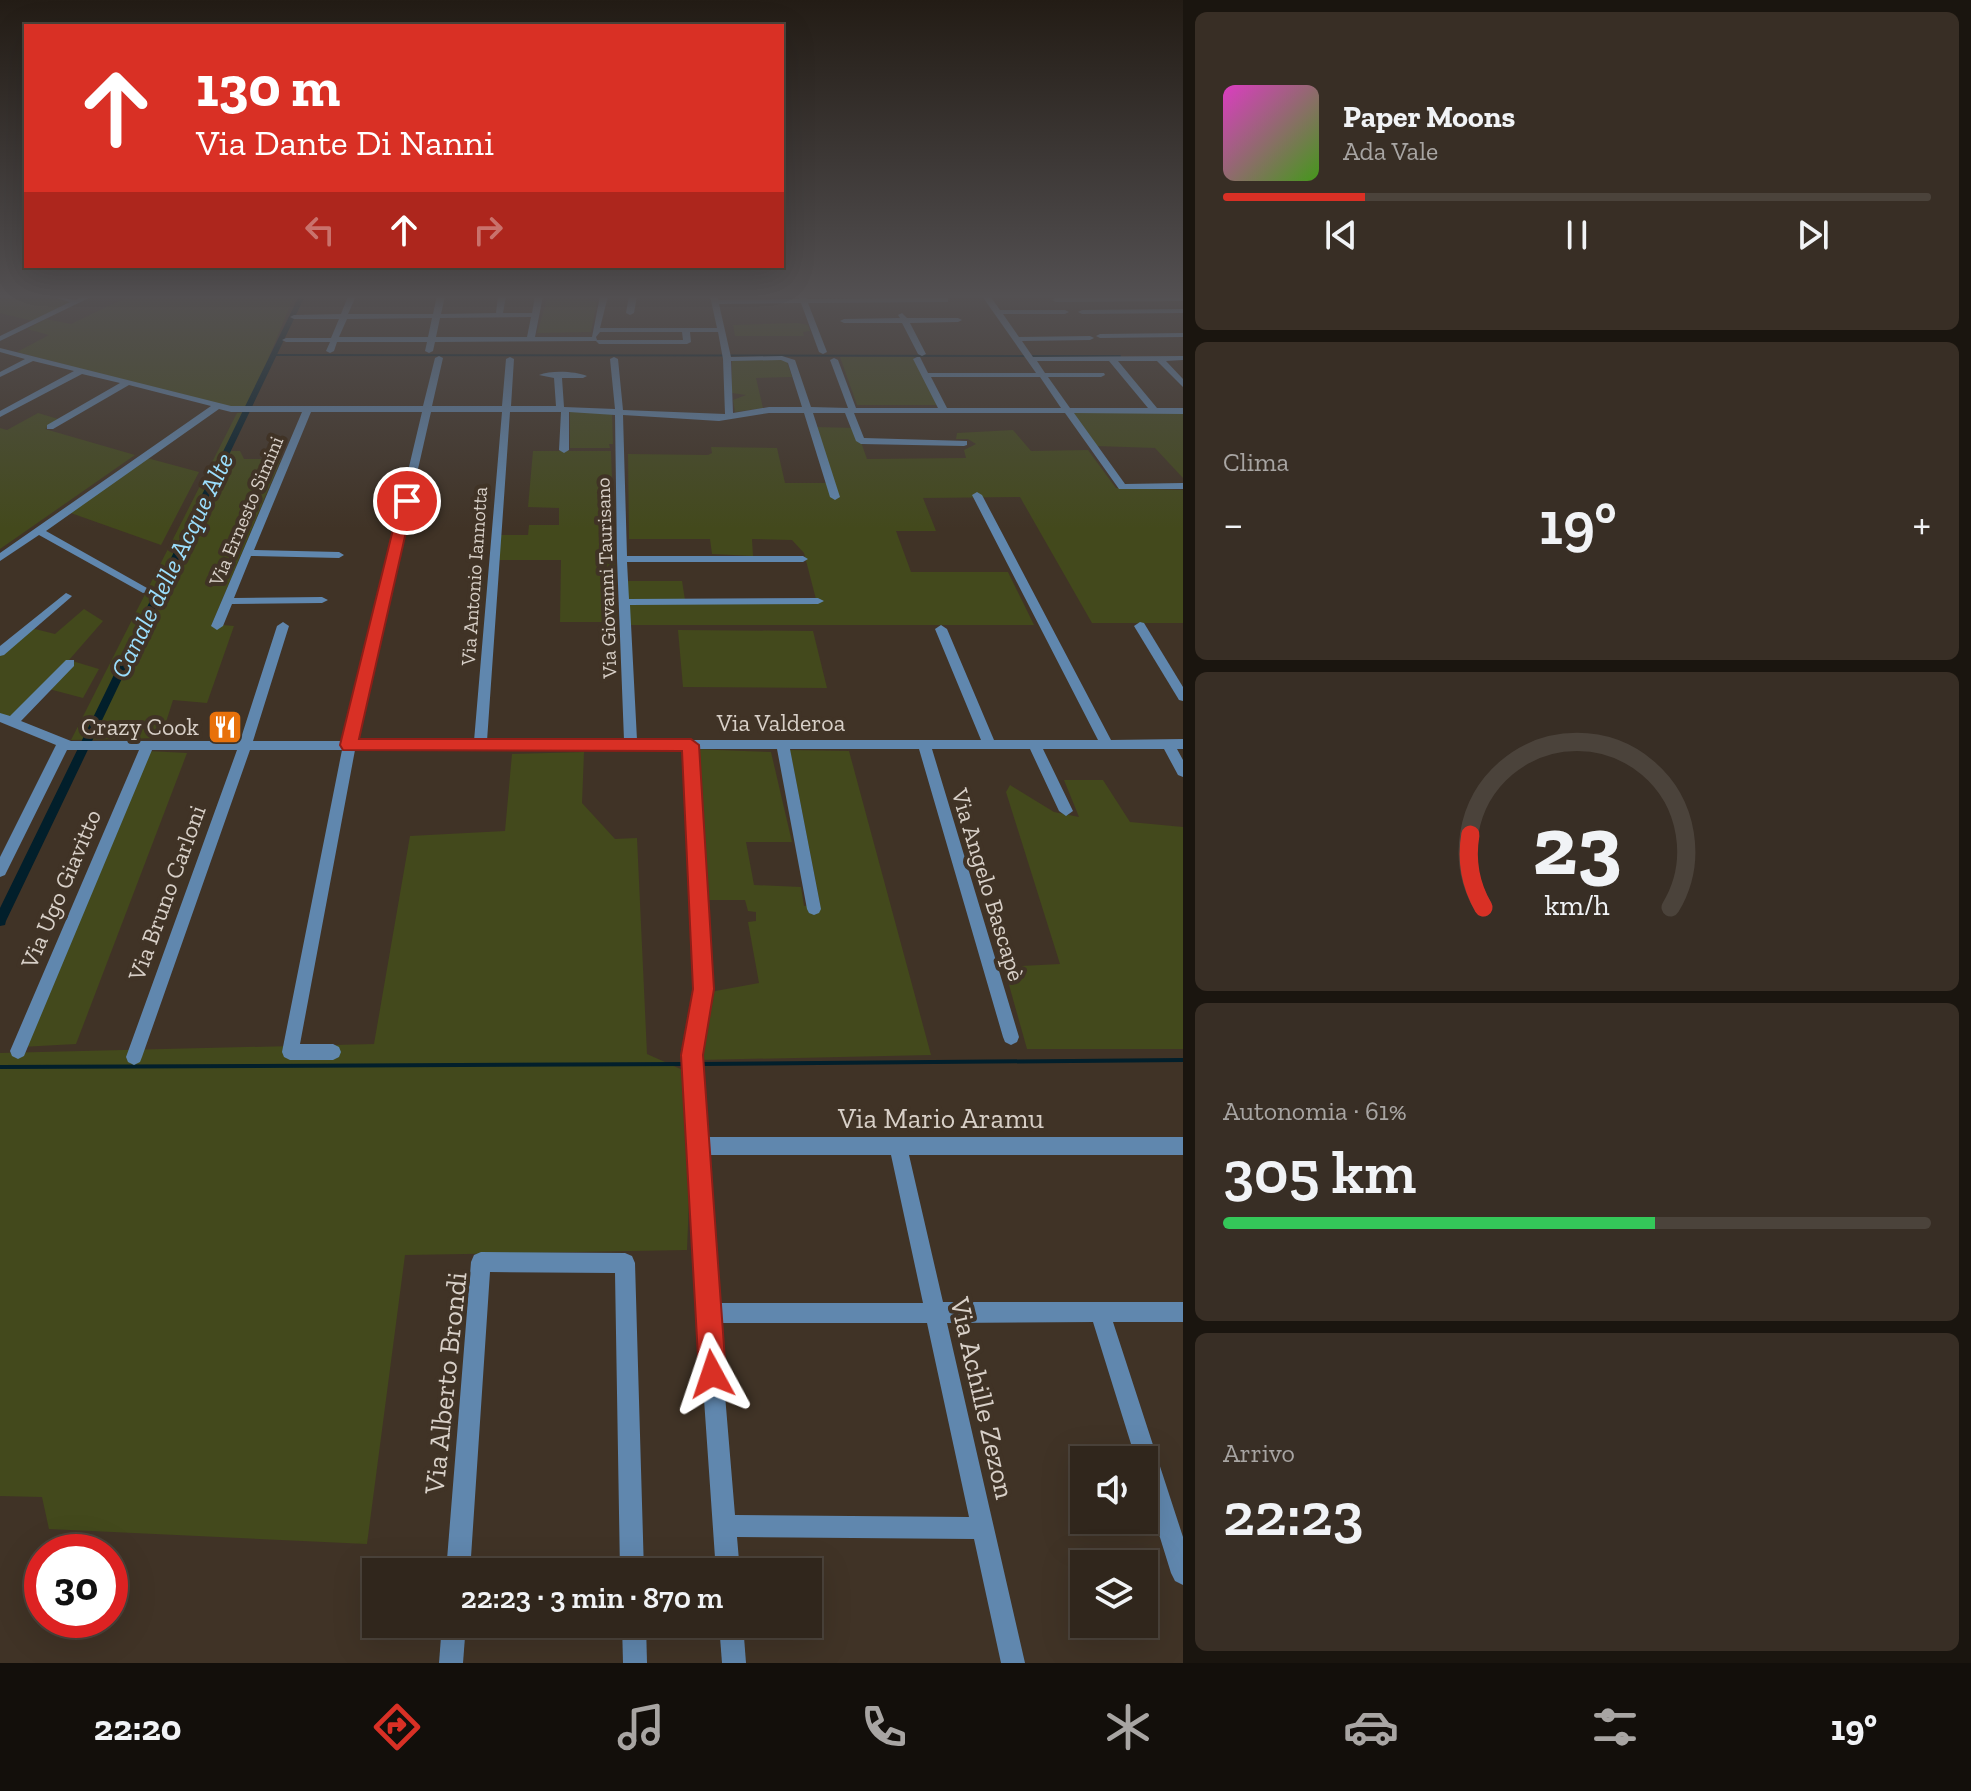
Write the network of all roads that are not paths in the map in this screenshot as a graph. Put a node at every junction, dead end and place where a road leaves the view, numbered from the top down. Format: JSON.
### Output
{"nodes":[{"id":1,"x":76,"y":374,"type":"edge"},
{"id":2,"x":91,"y":374,"type":"edge"},
{"id":3,"x":436,"y":374,"type":"edge"},
{"id":4,"x":508,"y":374,"type":"edge"},
{"id":5,"x":615,"y":374,"type":"edge"},
{"id":6,"x":727,"y":374,"type":"edge"},
{"id":7,"x":794,"y":374,"type":"edge"},
{"id":8,"x":839,"y":374,"type":"edge"},
{"id":9,"x":1124,"y":374,"type":"edge"},
{"id":10,"x":543,"y":375,"type":"dead end"},
{"id":11,"x":558,"y":375,"type":"junction"},
{"id":12,"x":926,"y":375,"type":"joint"},
{"id":13,"x":1042,"y":375,"type":"junction"},
{"id":14,"x":1101,"y":375,"type":"dead end"},
{"id":15,"x":583,"y":376,"type":"dead end"},
{"id":16,"x":127,"y":383,"type":"junction"},
{"id":17,"x":217,"y":406,"type":"junction"},
{"id":18,"x":503,"y":409,"type":"junction"},
{"id":19,"x":562,"y":409,"type":"junction"},
{"id":20,"x":307,"y":410,"type":"junction"},
{"id":21,"x":428,"y":410,"type":"junction"},
{"id":22,"x":619,"y":410,"type":"junction"},
{"id":23,"x":851,"y":410,"type":"junction"},
{"id":24,"x":944,"y":410,"type":"junction"},
{"id":25,"x":1065,"y":410,"type":"junction"},
{"id":26,"x":806,"y":411,"type":"junction"},
{"id":27,"x":1155,"y":411,"type":"junction"},
{"id":28,"x":1183,"y":411,"type":"edge"},
{"id":29,"x":0,"y":414,"type":"edge"},
{"id":30,"x":729,"y":417,"type":"junction"},
{"id":31,"x":50,"y":427,"type":"dead end"},
{"id":32,"x":964,"y":443,"type":"dead end"},
{"id":33,"x":564,"y":450,"type":"dead end"},
{"id":34,"x":1183,"y":486,"type":"edge"},
{"id":35,"x":977,"y":495,"type":"dead end"},
{"id":36,"x":835,"y":497,"type":"dead end"},
{"id":37,"x":39,"y":531,"type":"junction"},
{"id":38,"x":247,"y":553,"type":"junction"},
{"id":39,"x":339,"y":555,"type":"dead end"},
{"id":40,"x":0,"y":558,"type":"edge"},
{"id":41,"x":622,"y":559,"type":"junction"},
{"id":42,"x":803,"y":559,"type":"dead end"},
{"id":43,"x":143,"y":590,"type":"dead end"},
{"id":44,"x":66,"y":596,"type":"dead end"},
{"id":45,"x":322,"y":600,"type":"dead end"},
{"id":46,"x":227,"y":601,"type":"junction"},
{"id":47,"x":818,"y":601,"type":"dead end"},
{"id":48,"x":624,"y":602,"type":"junction"},
{"id":49,"x":217,"y":626,"type":"dead end"},
{"id":50,"x":283,"y":626,"type":"dead end"},
{"id":51,"x":1140,"y":626,"type":"dead end"},
{"id":52,"x":941,"y":629,"type":"dead end"},
{"id":53,"x":0,"y":652,"type":"edge"},
{"id":54,"x":70,"y":663,"type":"dead end"},
{"id":55,"x":1183,"y":697,"type":"edge"},
{"id":56,"x":6,"y":720,"type":"edge"},
{"id":57,"x":924,"y":744,"type":"junction"},
{"id":58,"x":989,"y":744,"type":"junction"},
{"id":59,"x":1034,"y":744,"type":"junction"},
{"id":60,"x":1107,"y":744,"type":"junction"},
{"id":61,"x":1168,"y":744,"type":"junction"},
{"id":62,"x":1183,"y":744,"type":"edge"},
{"id":63,"x":67,"y":745,"type":"junction"},
{"id":64,"x":148,"y":745,"type":"junction"},
{"id":65,"x":245,"y":745,"type":"junction"},
{"id":66,"x":349,"y":745,"type":"junction"},
{"id":67,"x":480,"y":745,"type":"junction"},
{"id":68,"x":631,"y":745,"type":"junction"},
{"id":69,"x":691,"y":745,"type":"junction"},
{"id":70,"x":783,"y":745,"type":"junction"},
{"id":71,"x":1183,"y":772,"type":"edge"},
{"id":72,"x":1066,"y":811,"type":"dead end"},
{"id":73,"x":0,"y":871,"type":"edge"},
{"id":74,"x":814,"y":909,"type":"dead end"},
{"id":75,"x":1011,"y":1037,"type":"dead end"},
{"id":76,"x":18,"y":1051,"type":"dead end"},
{"id":77,"x":333,"y":1052,"type":"dead end"},
{"id":78,"x":134,"y":1057,"type":"dead end"},
{"id":79,"x":698,"y":1146,"type":"junction"},
{"id":80,"x":898,"y":1146,"type":"junction"},
{"id":81,"x":1183,"y":1146,"type":"edge"},
{"id":82,"x":1183,"y":1312,"type":"edge"},
{"id":83,"x":708,"y":1313,"type":"junction"},
{"id":84,"x":935,"y":1313,"type":"junction"},
{"id":85,"x":1100,"y":1313,"type":"junction"},
{"id":86,"x":724,"y":1526,"type":"junction"},
{"id":87,"x":984,"y":1528,"type":"junction"},
{"id":88,"x":459,"y":1558,"type":"edge"},
{"id":89,"x":632,"y":1558,"type":"edge"},
{"id":90,"x":727,"y":1558,"type":"edge"},
{"id":91,"x":1183,"y":1573,"type":"edge"},
{"id":92,"x":453,"y":1638,"type":"edge"},
{"id":93,"x":634,"y":1638,"type":"edge"},
{"id":94,"x":732,"y":1638,"type":"edge"},
{"id":95,"x":451,"y":1663,"type":"edge"},
{"id":96,"x":635,"y":1663,"type":"edge"},
{"id":97,"x":734,"y":1663,"type":"edge"},
{"id":98,"x":1013,"y":1663,"type":"edge"}],
"edges":[{"from":1,"to":29,"type":"street"},
{"from":2,"to":16,"type":"street"},
{"from":3,"to":21,"type":"street"},
{"from":4,"to":18,"type":"street","name":"Via Antonio Iannotta"},
{"from":5,"to":22,"type":"street","name":"Via Giovanni Taurisano"},
{"from":6,"to":30,"type":"street"},
{"from":7,"to":26,"type":"street"},
{"from":8,"to":23,"type":"street"},
{"from":9,"to":27,"type":"street"},
{"from":10,"to":11,"type":"street"},
{"from":11,"to":15,"type":"street"},
{"from":11,"to":19,"type":"street"},
{"from":12,"to":13,"type":"street"},
{"from":12,"to":24,"type":"street"},
{"from":13,"to":14,"type":"street"},
{"from":13,"to":25,"type":"street"},
{"from":16,"to":17,"type":"street"},
{"from":16,"to":31,"type":"street"},
{"from":17,"to":20,"type":"street"},
{"from":17,"to":37,"type":"street"},
{"from":18,"to":19,"type":"street"},
{"from":18,"to":21,"type":"street"},
{"from":18,"to":67,"type":"street","name":"Via Antonio Iannotta"},
{"from":19,"to":22,"type":"street"},
{"from":19,"to":33,"type":"street"},
{"from":20,"to":21,"type":"street"},
{"from":20,"to":38,"type":"street","name":"Via Ernesto Simini"},
{"from":21,"to":66,"type":"street"},
{"from":22,"to":30,"type":"street"},
{"from":22,"to":41,"type":"street","name":"Via Giovanni Taurisano"},
{"from":23,"to":24,"type":"street"},
{"from":23,"to":26,"type":"street"},
{"from":23,"to":32,"type":"street"},
{"from":24,"to":25,"type":"street"},
{"from":25,"to":27,"type":"street"},
{"from":25,"to":34,"type":"street"},
{"from":26,"to":30,"type":"street"},
{"from":26,"to":36,"type":"street"},
{"from":27,"to":28,"type":"street"},
{"from":35,"to":60,"type":"street"},
{"from":37,"to":40,"type":"street"},
{"from":37,"to":43,"type":"street"},
{"from":38,"to":39,"type":"street"},
{"from":38,"to":46,"type":"street","name":"Via Ernesto Simini"},
{"from":41,"to":42,"type":"street"},
{"from":41,"to":48,"type":"street","name":"Via Giovanni Taurisano"},
{"from":44,"to":53,"type":"street"},
{"from":45,"to":46,"type":"street"},
{"from":46,"to":49,"type":"street","name":"Via Ernesto Simini"},
{"from":47,"to":48,"type":"street"},
{"from":48,"to":68,"type":"street","name":"Via Giovanni Taurisano"},
{"from":50,"to":65,"type":"street","name":"Via Bruno Carloni"},
{"from":51,"to":55,"type":"street"},
{"from":52,"to":58,"type":"street"},
{"from":54,"to":56,"type":"street"},
{"from":56,"to":63,"type":"street","name":"Via Valderoa"},
{"from":57,"to":58,"type":"street","name":"Via Valderoa"},
{"from":57,"to":70,"type":"street","name":"Via Valderoa"},
{"from":57,"to":75,"type":"street","name":"Via Angelo Bascapè"},
{"from":58,"to":59,"type":"street","name":"Via Valderoa"},
{"from":59,"to":60,"type":"street","name":"Via Valderoa"},
{"from":59,"to":72,"type":"street"},
{"from":60,"to":61,"type":"street","name":"Via Valderoa"},
{"from":61,"to":62,"type":"street","name":"Via Valderoa"},
{"from":61,"to":71,"type":"street"},
{"from":63,"to":64,"type":"street","name":"Via Valderoa"},
{"from":63,"to":73,"type":"street"},
{"from":64,"to":65,"type":"street","name":"Via Valderoa"},
{"from":64,"to":76,"type":"street","name":"Via Ugo Giavitto"},
{"from":65,"to":66,"type":"street","name":"Via Valderoa"},
{"from":65,"to":78,"type":"street","name":"Via Bruno Carloni"},
{"from":66,"to":67,"type":"street","name":"Via Valderoa"},
{"from":66,"to":77,"type":"street"},
{"from":67,"to":68,"type":"street","name":"Via Valderoa"},
{"from":68,"to":69,"type":"street","name":"Via Valderoa"},
{"from":69,"to":70,"type":"street","name":"Via Valderoa"},
{"from":69,"to":79,"type":"street"},
{"from":70,"to":74,"type":"street"},
{"from":79,"to":80,"type":"street","name":"Via Mario Aramu"},
{"from":79,"to":83,"type":"street"},
{"from":80,"to":81,"type":"street","name":"Via Mario Aramu"},
{"from":80,"to":84,"type":"street","name":"Via Achille Zezon"},
{"from":82,"to":85,"type":"street"},
{"from":83,"to":84,"type":"street"},
{"from":83,"to":86,"type":"street"},
{"from":84,"to":85,"type":"street"},
{"from":84,"to":87,"type":"street","name":"Via Achille Zezon"},
{"from":85,"to":91,"type":"street"},
{"from":86,"to":87,"type":"street"},
{"from":86,"to":90,"type":"street"},
{"from":87,"to":98,"type":"street","name":"Via Achille Zezon"},
{"from":88,"to":89,"type":"street","name":"Via Alberto Brondi"},
{"from":92,"to":95,"type":"street"},
{"from":93,"to":96,"type":"street"},
{"from":94,"to":97,"type":"street"}]}
